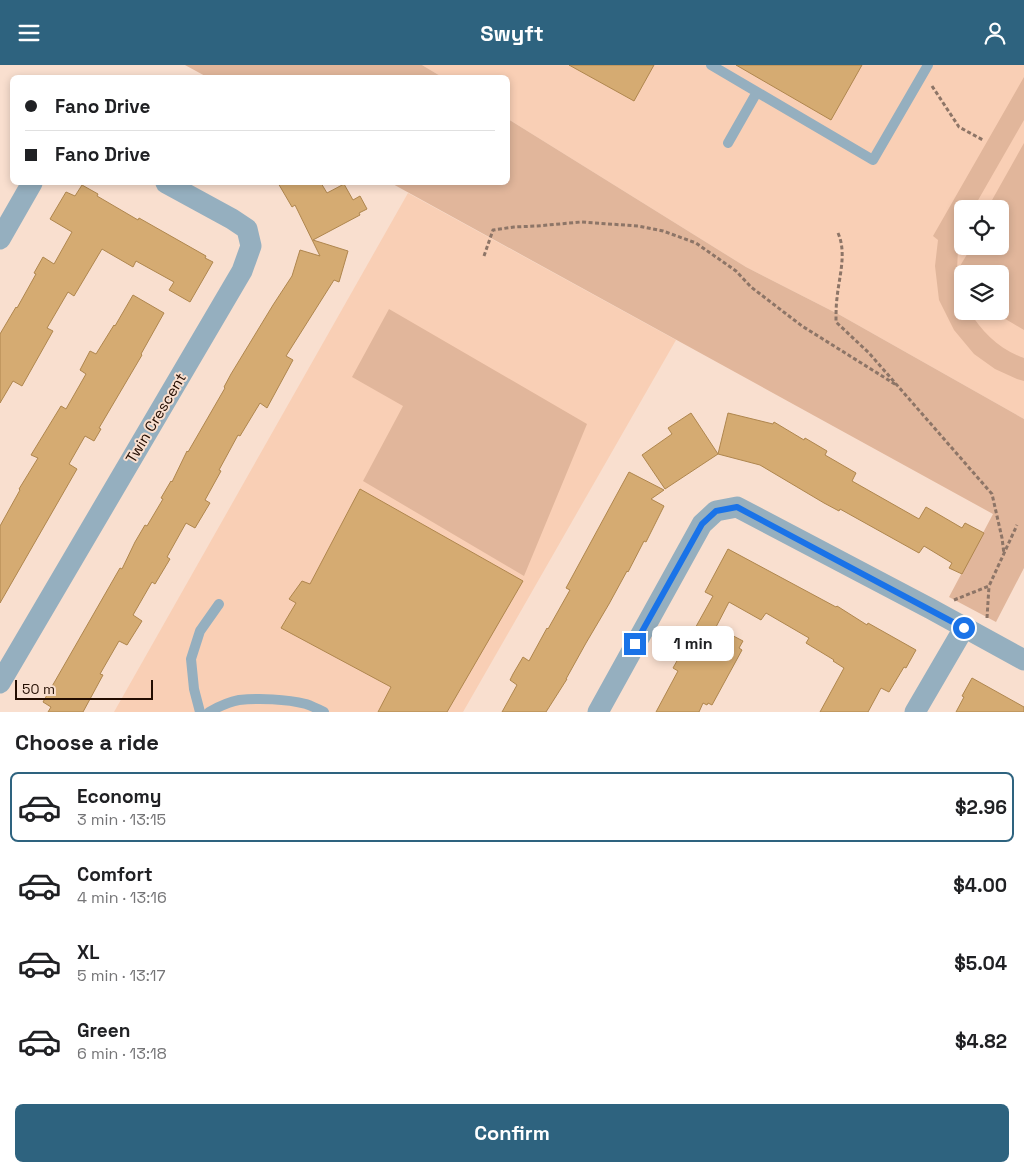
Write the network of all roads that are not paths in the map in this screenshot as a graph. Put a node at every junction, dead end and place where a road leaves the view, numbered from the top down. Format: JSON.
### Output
{"nodes":[{"id":1,"x":711,"y":65,"type":"edge"},
{"id":2,"x":926,"y":69,"type":"edge"},
{"id":3,"x":757,"y":92,"type":"junction"},
{"id":4,"x":728,"y":143,"type":"dead end"},
{"id":5,"x":31,"y":185,"type":"edge"},
{"id":6,"x":170,"y":185,"type":"edge"},
{"id":7,"x":0,"y":239,"type":"edge"},
{"id":8,"x":219,"y":604,"type":"dead end"},
{"id":9,"x":964,"y":628,"type":"junction"},
{"id":10,"x":1024,"y":660,"type":"edge"},
{"id":11,"x":0,"y":683,"type":"edge"},
{"id":12,"x":200,"y":712,"type":"edge"},
{"id":13,"x":209,"y":712,"type":"edge"},
{"id":14,"x":324,"y":712,"type":"edge"},
{"id":15,"x":598,"y":712,"type":"edge"},
{"id":16,"x":914,"y":712,"type":"edge"}],
"edges":[{"from":1,"to":3,"type":"lane"},
{"from":2,"to":3,"type":"lane"},
{"from":3,"to":4,"type":"lane"},
{"from":5,"to":7,"type":"street"},
{"from":6,"to":11,"type":"street","name":"Twin Crescent"},
{"from":8,"to":12,"type":"lane"},
{"from":9,"to":10,"type":"street"},
{"from":9,"to":15,"type":"street"},
{"from":9,"to":16,"type":"street"},
{"from":13,"to":14,"type":"lane"}]}
